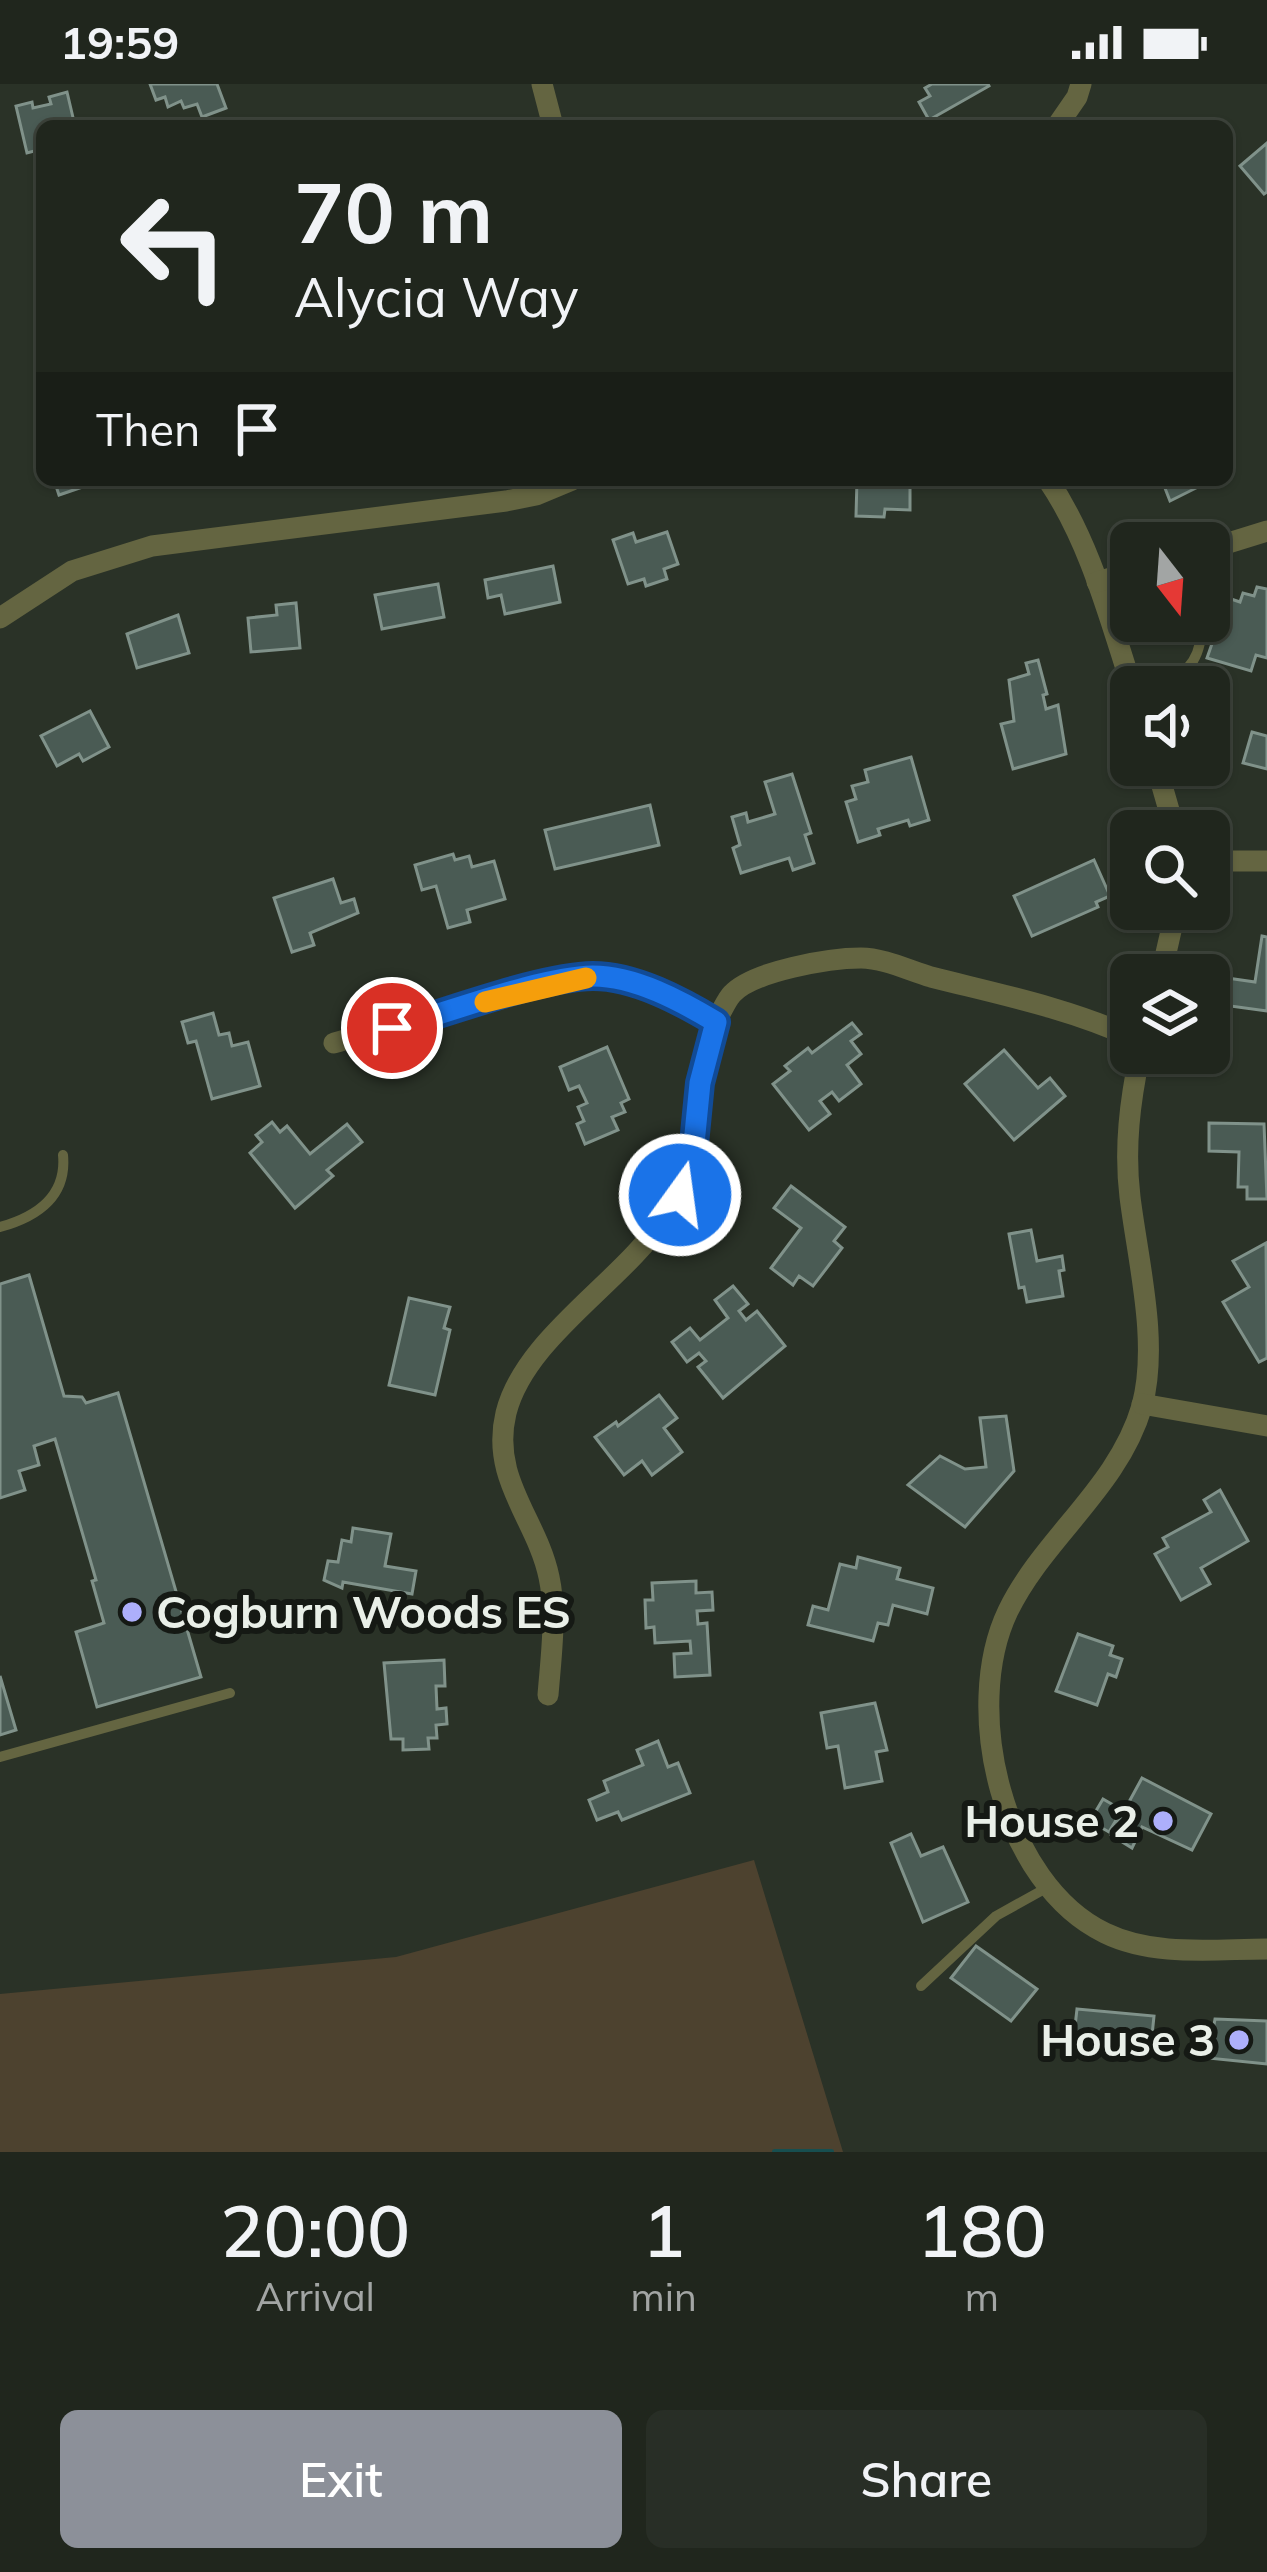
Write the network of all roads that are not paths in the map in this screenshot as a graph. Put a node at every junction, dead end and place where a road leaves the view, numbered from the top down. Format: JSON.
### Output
{"nodes":[{"id":1,"x":542,"y":84,"type":"edge"},
{"id":2,"x":1081,"y":84,"type":"edge"},
{"id":3,"x":551,"y":120,"type":"edge"},
{"id":4,"x":1061,"y":120,"type":"edge"},
{"id":5,"x":558,"y":486,"type":"edge"},
{"id":6,"x":1052,"y":486,"type":"edge"},
{"id":7,"x":1267,"y":531,"type":"edge"},
{"id":8,"x":1230,"y":542,"type":"edge"},
{"id":9,"x":1110,"y":578,"type":"edge"},
{"id":10,"x":1097,"y":582,"type":"junction"},
{"id":11,"x":0,"y":618,"type":"edge"},
{"id":12,"x":1125,"y":666,"type":"edge"},
{"id":13,"x":1230,"y":861,"type":"edge"},
{"id":14,"x":1267,"y":861,"type":"edge"},
{"id":15,"x":716,"y":1022,"type":"junction"},
{"id":16,"x":1110,"y":1030,"type":"edge"},
{"id":17,"x":334,"y":1043,"type":"dead end"},
{"id":18,"x":1136,"y":1074,"type":"edge"},
{"id":19,"x":63,"y":1155,"type":"dead end"},
{"id":20,"x":0,"y":1227,"type":"edge"},
{"id":21,"x":1142,"y":1404,"type":"junction"},
{"id":22,"x":1267,"y":1426,"type":"edge"},
{"id":23,"x":230,"y":1693,"type":"dead end"},
{"id":24,"x":548,"y":1695,"type":"dead end"},
{"id":25,"x":0,"y":1757,"type":"edge"},
{"id":26,"x":1050,"y":1886,"type":"junction"},
{"id":27,"x":1267,"y":1949,"type":"edge"},
{"id":28,"x":921,"y":1986,"type":"dead end"}],
"edges":[{"from":1,"to":3,"type":"street"},
{"from":2,"to":4,"type":"street"},
{"from":5,"to":11,"type":"street"},
{"from":6,"to":10,"type":"street"},
{"from":7,"to":8,"type":"street"},
{"from":9,"to":10,"type":"street"},
{"from":10,"to":12,"type":"street"},
{"from":13,"to":14,"type":"street"},
{"from":15,"to":16,"type":"street"},
{"from":15,"to":17,"type":"street"},
{"from":15,"to":24,"type":"street"},
{"from":18,"to":21,"type":"street"},
{"from":19,"to":20,"type":"lane"},
{"from":21,"to":22,"type":"street"},
{"from":21,"to":26,"type":"street"},
{"from":23,"to":25,"type":"lane"},
{"from":26,"to":27,"type":"street"},
{"from":26,"to":28,"type":"lane"}]}
